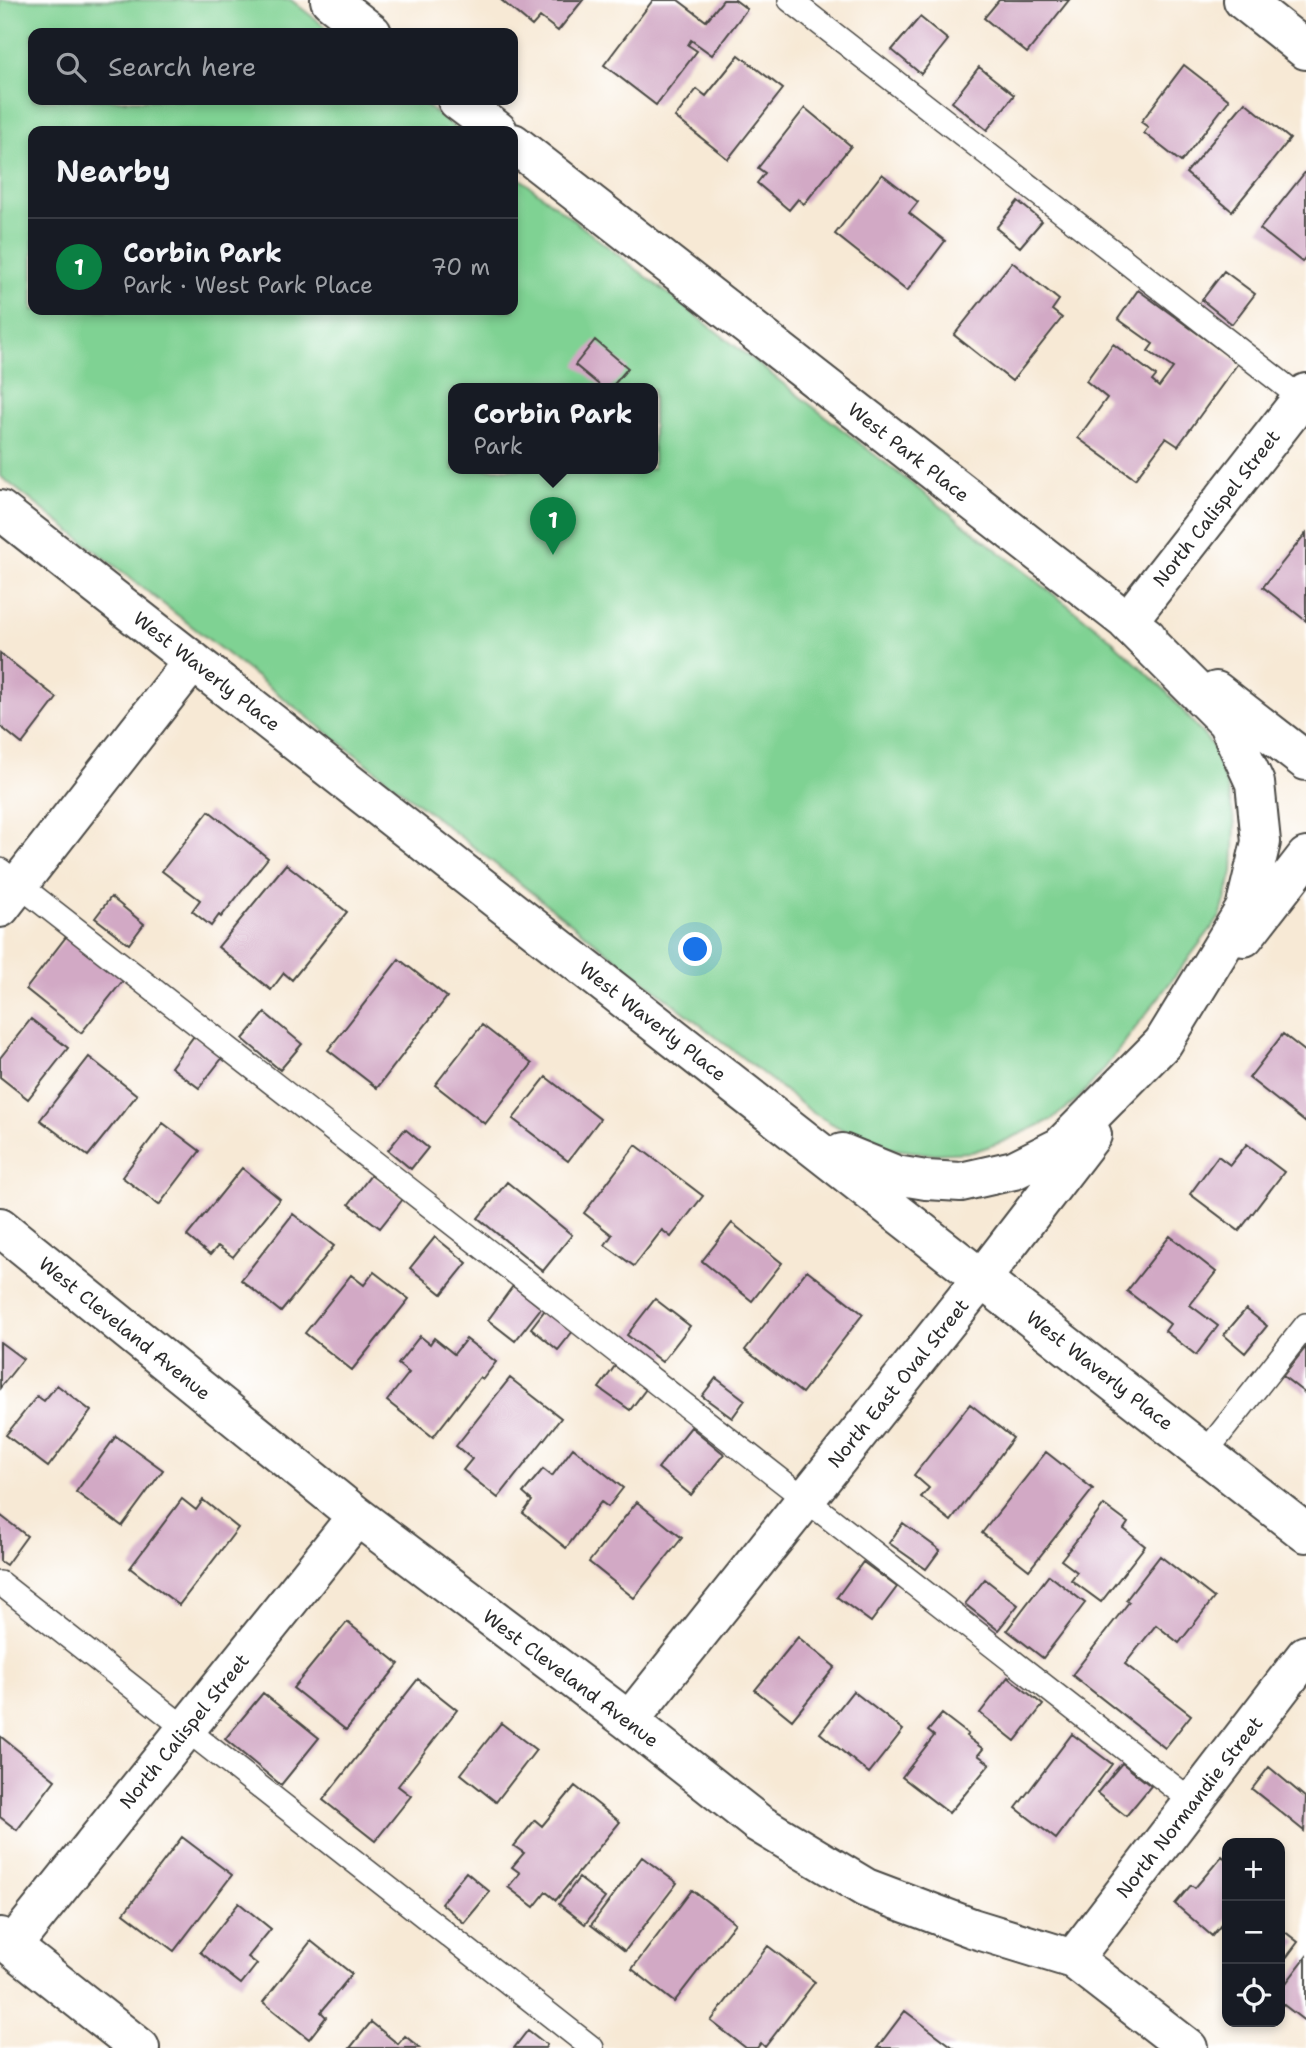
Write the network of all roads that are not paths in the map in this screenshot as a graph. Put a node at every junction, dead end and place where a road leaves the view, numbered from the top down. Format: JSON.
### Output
{"nodes":[{"id":1,"x":330,"y":0,"type":"edge"},
{"id":2,"x":790,"y":0,"type":"edge"},
{"id":3,"x":1243,"y":0,"type":"edge"},
{"id":4,"x":366,"y":28,"type":"edge"},
{"id":5,"x":1306,"y":50,"type":"edge"},
{"id":6,"x":464,"y":105,"type":"edge"},
{"id":7,"x":491,"y":126,"type":"edge"},
{"id":8,"x":518,"y":147,"type":"edge"},
{"id":9,"x":1305,"y":398,"type":"edge"},
{"id":10,"x":0,"y":510,"type":"edge"},
{"id":11,"x":1127,"y":622,"type":"junction"},
{"id":12,"x":193,"y":661,"type":"junction"},
{"id":13,"x":1306,"y":761,"type":"edge"},
{"id":14,"x":1306,"y":857,"type":"edge"},
{"id":15,"x":6,"y":887,"type":"edge"},
{"id":16,"x":1163,"y":1043,"type":"junction"},
{"id":17,"x":798,"y":1134,"type":"junction"},
{"id":18,"x":0,"y":1227,"type":"edge"},
{"id":19,"x":982,"y":1278,"type":"junction"},
{"id":20,"x":1306,"y":1325,"type":"edge"},
{"id":21,"x":1205,"y":1453,"type":"junction"},
{"id":22,"x":806,"y":1499,"type":"junction"},
{"id":23,"x":357,"y":1516,"type":"junction"},
{"id":24,"x":1306,"y":1532,"type":"edge"},
{"id":25,"x":0,"y":1583,"type":"edge"},
{"id":26,"x":1306,"y":1655,"type":"edge"},
{"id":27,"x":629,"y":1721,"type":"junction"},
{"id":28,"x":186,"y":1728,"type":"junction"},
{"id":29,"x":1193,"y":1801,"type":"junction"},
{"id":30,"x":6,"y":1942,"type":"edge"},
{"id":31,"x":1073,"y":1959,"type":"junction"},
{"id":32,"x":140,"y":2048,"type":"edge"},
{"id":33,"x":592,"y":2048,"type":"edge"},
{"id":34,"x":1188,"y":2048,"type":"edge"}],
"edges":[{"from":1,"to":4,"type":"street"},
{"from":2,"to":9,"type":"lane"},
{"from":3,"to":5,"type":"street"},
{"from":6,"to":7,"type":"street"},
{"from":8,"to":11,"type":"street","name":"West Park Place"},
{"from":9,"to":11,"type":"street","name":"North Calispel Street"},
{"from":10,"to":12,"type":"street","name":"West Waverly Place"},
{"from":11,"to":13,"type":"street","name":"West Park Place"},
{"from":11,"to":16,"type":"street","name":"North East Oval Street"},
{"from":12,"to":15,"type":"street"},
{"from":12,"to":17,"type":"street","name":"West Waverly Place"},
{"from":14,"to":16,"type":"street","name":"North East Oval Street"},
{"from":15,"to":22,"type":"lane"},
{"from":16,"to":17,"type":"street","name":"North East Oval Street"},
{"from":16,"to":19,"type":"street","name":"North East Oval Street"},
{"from":17,"to":19,"type":"street","name":"West Waverly Place"},
{"from":18,"to":23,"type":"street","name":"West Cleveland Avenue"},
{"from":19,"to":21,"type":"street","name":"West Waverly Place"},
{"from":19,"to":22,"type":"street","name":"North East Oval Street"},
{"from":20,"to":21,"type":"lane"},
{"from":21,"to":24,"type":"street","name":"West Waverly Place"},
{"from":22,"to":27,"type":"street","name":"North East Oval Street"},
{"from":22,"to":29,"type":"lane"},
{"from":23,"to":27,"type":"street","name":"West Cleveland Avenue"},
{"from":23,"to":28,"type":"street","name":"North Calispel Street"},
{"from":25,"to":28,"type":"lane"},
{"from":26,"to":29,"type":"street","name":"North Normandie Street"},
{"from":27,"to":31,"type":"street","name":"West Cleveland Avenue"},
{"from":28,"to":30,"type":"street","name":"North Calispel Street"},
{"from":28,"to":33,"type":"lane"},
{"from":29,"to":31,"type":"street","name":"North Normandie Street"},
{"from":30,"to":32,"type":"street"},
{"from":31,"to":34,"type":"street","name":"West Cleveland Avenue"}]}
